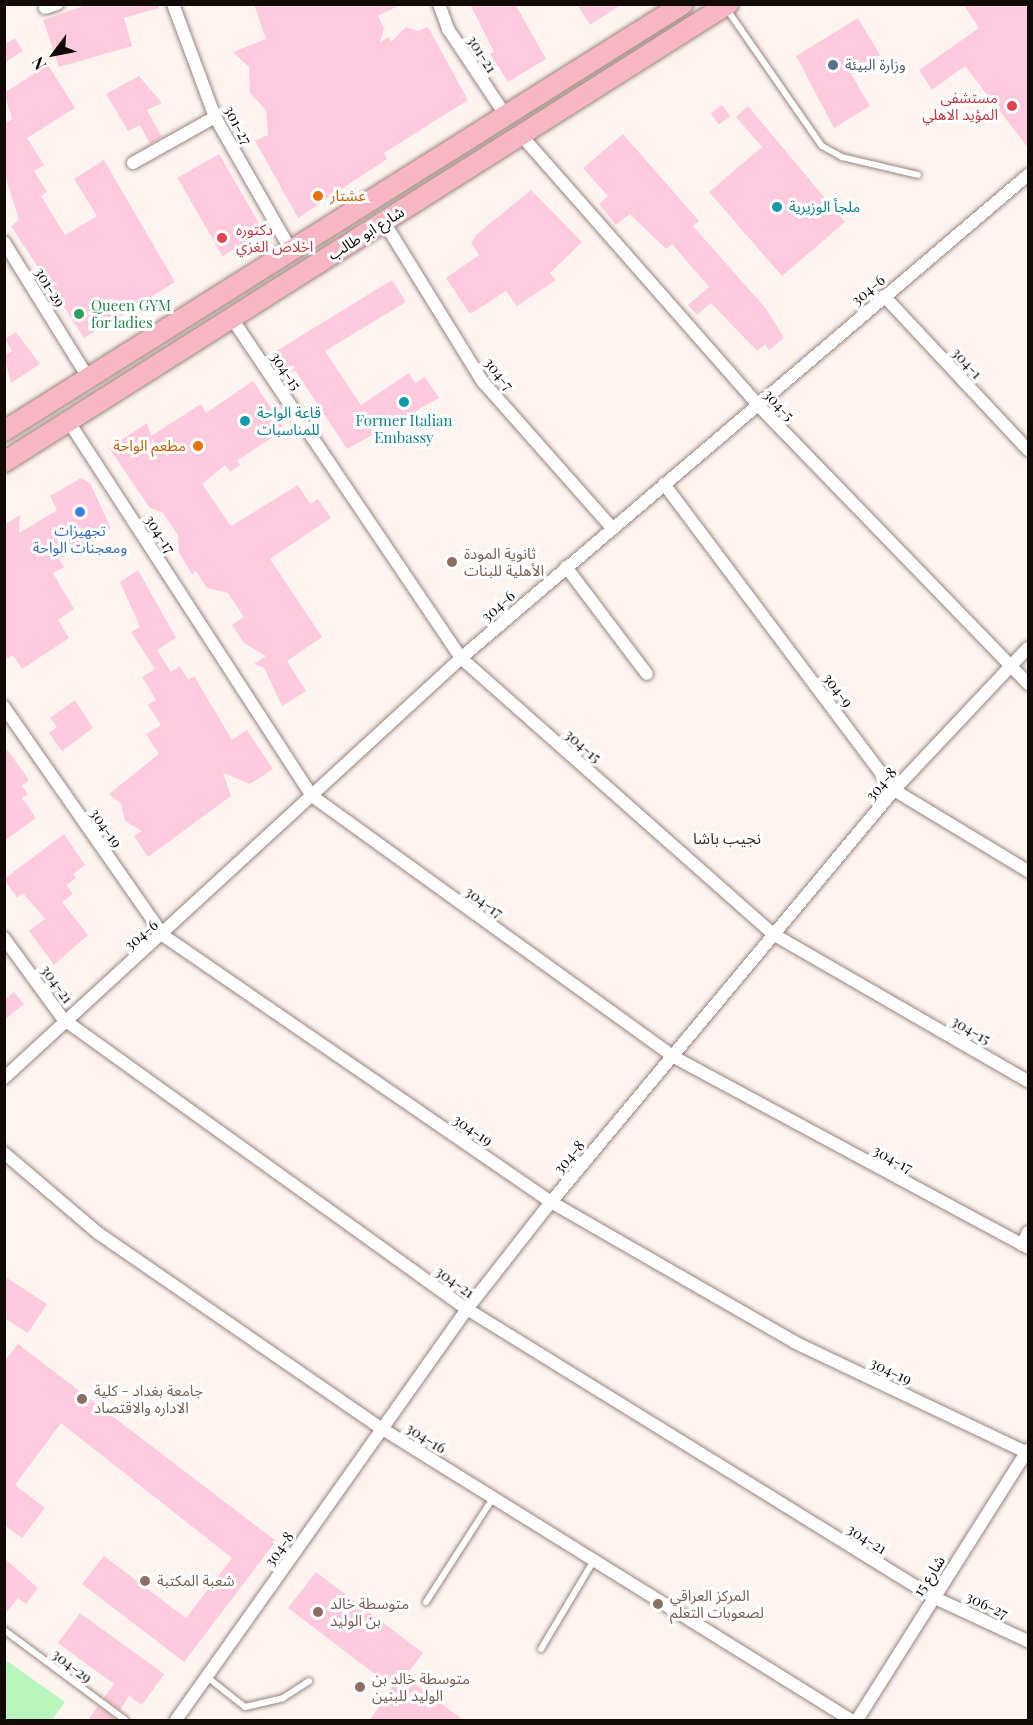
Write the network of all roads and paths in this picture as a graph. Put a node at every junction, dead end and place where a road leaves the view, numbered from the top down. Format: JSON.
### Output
{"nodes":[{"id":1,"x":173,"y":4,"type":"edge"},
{"id":2,"x":439,"y":4,"type":"edge"},
{"id":3,"x":683,"y":4,"type":"edge"},
{"id":4,"x":726,"y":5,"type":"edge"},
{"id":5,"x":506,"y":116,"type":"junction"},
{"id":6,"x":215,"y":117,"type":"junction"},
{"id":7,"x":521,"y":135,"type":"junction"},
{"id":8,"x":133,"y":163,"type":"dead end"},
{"id":9,"x":918,"y":175,"type":"dead end"},
{"id":10,"x":1029,"y":175,"type":"edge"},
{"id":11,"x":384,"y":222,"type":"junction"},
{"id":12,"x":4,"y":242,"type":"edge"},
{"id":13,"x":292,"y":252,"type":"junction"},
{"id":14,"x":884,"y":296,"type":"junction"},
{"id":15,"x":231,"y":317,"type":"junction"},
{"id":16,"x":89,"y":379,"type":"junction"},
{"id":17,"x":757,"y":404,"type":"junction"},
{"id":18,"x":69,"y":422,"type":"junction"},
{"id":19,"x":4,"y":431,"type":"edge"},
{"id":20,"x":1029,"y":450,"type":"edge"},
{"id":21,"x":4,"y":462,"type":"edge"},
{"id":22,"x":664,"y":484,"type":"junction"},
{"id":23,"x":613,"y":529,"type":"junction"},
{"id":24,"x":566,"y":567,"type":"junction"},
{"id":25,"x":1029,"y":648,"type":"edge"},
{"id":26,"x":461,"y":658,"type":"junction"},
{"id":27,"x":1008,"y":669,"type":"junction"},
{"id":28,"x":647,"y":674,"type":"dead end"},
{"id":29,"x":1029,"y":684,"type":"edge"},
{"id":30,"x":4,"y":707,"type":"edge"},
{"id":31,"x":894,"y":790,"type":"junction"},
{"id":32,"x":312,"y":796,"type":"junction"},
{"id":33,"x":1029,"y":871,"type":"edge"},
{"id":34,"x":773,"y":933,"type":"junction"},
{"id":35,"x":164,"y":936,"type":"junction"},
{"id":36,"x":4,"y":938,"type":"edge"},
{"id":37,"x":63,"y":1018,"type":"junction"},
{"id":38,"x":672,"y":1056,"type":"junction"},
{"id":39,"x":4,"y":1078,"type":"edge"},
{"id":40,"x":1029,"y":1081,"type":"edge"},
{"id":41,"x":4,"y":1153,"type":"edge"},
{"id":42,"x":551,"y":1202,"type":"junction"},
{"id":43,"x":1029,"y":1232,"type":"edge"},
{"id":44,"x":1025,"y":1247,"type":"edge"},
{"id":45,"x":467,"y":1309,"type":"junction"},
{"id":46,"x":381,"y":1428,"type":"junction"},
{"id":47,"x":1028,"y":1451,"type":"edge"},
{"id":48,"x":493,"y":1497,"type":"junction"},
{"id":49,"x":594,"y":1560,"type":"junction"},
{"id":50,"x":933,"y":1597,"type":"junction"},
{"id":51,"x":426,"y":1602,"type":"dead end"},
{"id":52,"x":4,"y":1630,"type":"edge"},
{"id":53,"x":1029,"y":1641,"type":"edge"},
{"id":54,"x":541,"y":1649,"type":"dead end"},
{"id":55,"x":207,"y":1677,"type":"junction"},
{"id":56,"x":309,"y":1681,"type":"dead end"},
{"id":57,"x":125,"y":1720,"type":"edge"},
{"id":58,"x":176,"y":1720,"type":"edge"},
{"id":59,"x":851,"y":1720,"type":"edge"},
{"id":60,"x":857,"y":1720,"type":"edge"}],
"edges":[{"from":1,"to":6,"type":"street","name":"301-27"},
{"from":2,"to":5,"type":"street","name":"301-21"},
{"from":3,"to":5,"type":"main road","name":"شارع ابو طالب"},
{"from":4,"to":7,"type":"main road","name":"شارع ابو طالب"},
{"from":4,"to":9,"type":"lane"},
{"from":5,"to":13,"type":"main road","name":"شارع ابو طالب"},
{"from":6,"to":8,"type":"street"},
{"from":6,"to":13,"type":"street","name":"301-27"},
{"from":7,"to":11,"type":"main road","name":"شارع ابو طالب"},
{"from":7,"to":17,"type":"street","name":"304-5"},
{"from":10,"to":14,"type":"street","name":"304-6"},
{"from":11,"to":15,"type":"main road","name":"شارع ابو طالب"},
{"from":11,"to":23,"type":"street","name":"304-7"},
{"from":12,"to":16,"type":"street","name":"301-29"},
{"from":13,"to":16,"type":"main road","name":"شارع ابو طالب"},
{"from":14,"to":17,"type":"street","name":"304-6"},
{"from":14,"to":20,"type":"street","name":"304-1"},
{"from":15,"to":18,"type":"main road","name":"شارع ابو طالب"},
{"from":15,"to":26,"type":"street","name":"304-15"},
{"from":16,"to":19,"type":"main road","name":"شارع ابو طالب"},
{"from":17,"to":22,"type":"street","name":"304-6"},
{"from":17,"to":27,"type":"street","name":"304-5"},
{"from":18,"to":21,"type":"main road","name":"شارع ابو طالب"},
{"from":18,"to":32,"type":"street","name":"304-17"},
{"from":22,"to":23,"type":"street","name":"304-6"},
{"from":22,"to":31,"type":"street","name":"304-9"},
{"from":23,"to":24,"type":"street","name":"304-6"},
{"from":24,"to":26,"type":"street","name":"304-6"},
{"from":24,"to":28,"type":"street"},
{"from":25,"to":27,"type":"street","name":"304-8"},
{"from":26,"to":32,"type":"street","name":"304-6"},
{"from":26,"to":34,"type":"street","name":"304-15"},
{"from":27,"to":29,"type":"street","name":"304-5"},
{"from":27,"to":31,"type":"street","name":"304-8"},
{"from":30,"to":35,"type":"street","name":"304-19"},
{"from":31,"to":33,"type":"street","name":"304-9"},
{"from":31,"to":34,"type":"street","name":"304-8"},
{"from":32,"to":35,"type":"street","name":"304-6"},
{"from":32,"to":38,"type":"street","name":"304-17"},
{"from":34,"to":38,"type":"street","name":"304-8"},
{"from":34,"to":40,"type":"street","name":"304-15"},
{"from":35,"to":37,"type":"street","name":"304-6"},
{"from":35,"to":42,"type":"street","name":"304-19"},
{"from":36,"to":37,"type":"street","name":"304-21"},
{"from":37,"to":39,"type":"street","name":"304-6"},
{"from":37,"to":45,"type":"street","name":"304-21"},
{"from":38,"to":42,"type":"street","name":"304-8"},
{"from":38,"to":44,"type":"street","name":"304-17"},
{"from":41,"to":46,"type":"street","name":"304-16"},
{"from":42,"to":45,"type":"street","name":"304-8"},
{"from":42,"to":47,"type":"street","name":"304-19"},
{"from":43,"to":44,"type":"street"},
{"from":45,"to":46,"type":"street","name":"304-8"},
{"from":45,"to":50,"type":"street","name":"304-21"},
{"from":46,"to":48,"type":"street","name":"304-16"},
{"from":46,"to":55,"type":"street","name":"304-8"},
{"from":47,"to":50,"type":"street","name":"شارع 15"},
{"from":48,"to":49,"type":"street","name":"304-16"},
{"from":48,"to":51,"type":"lane"},
{"from":49,"to":54,"type":"lane"},
{"from":49,"to":59,"type":"street","name":"304-16"},
{"from":50,"to":53,"type":"street","name":"306-27"},
{"from":50,"to":60,"type":"street","name":"شارع 15"},
{"from":52,"to":57,"type":"lane","name":"304-29"},
{"from":55,"to":56,"type":"lane"},
{"from":55,"to":58,"type":"street","name":"304-8"}]}
